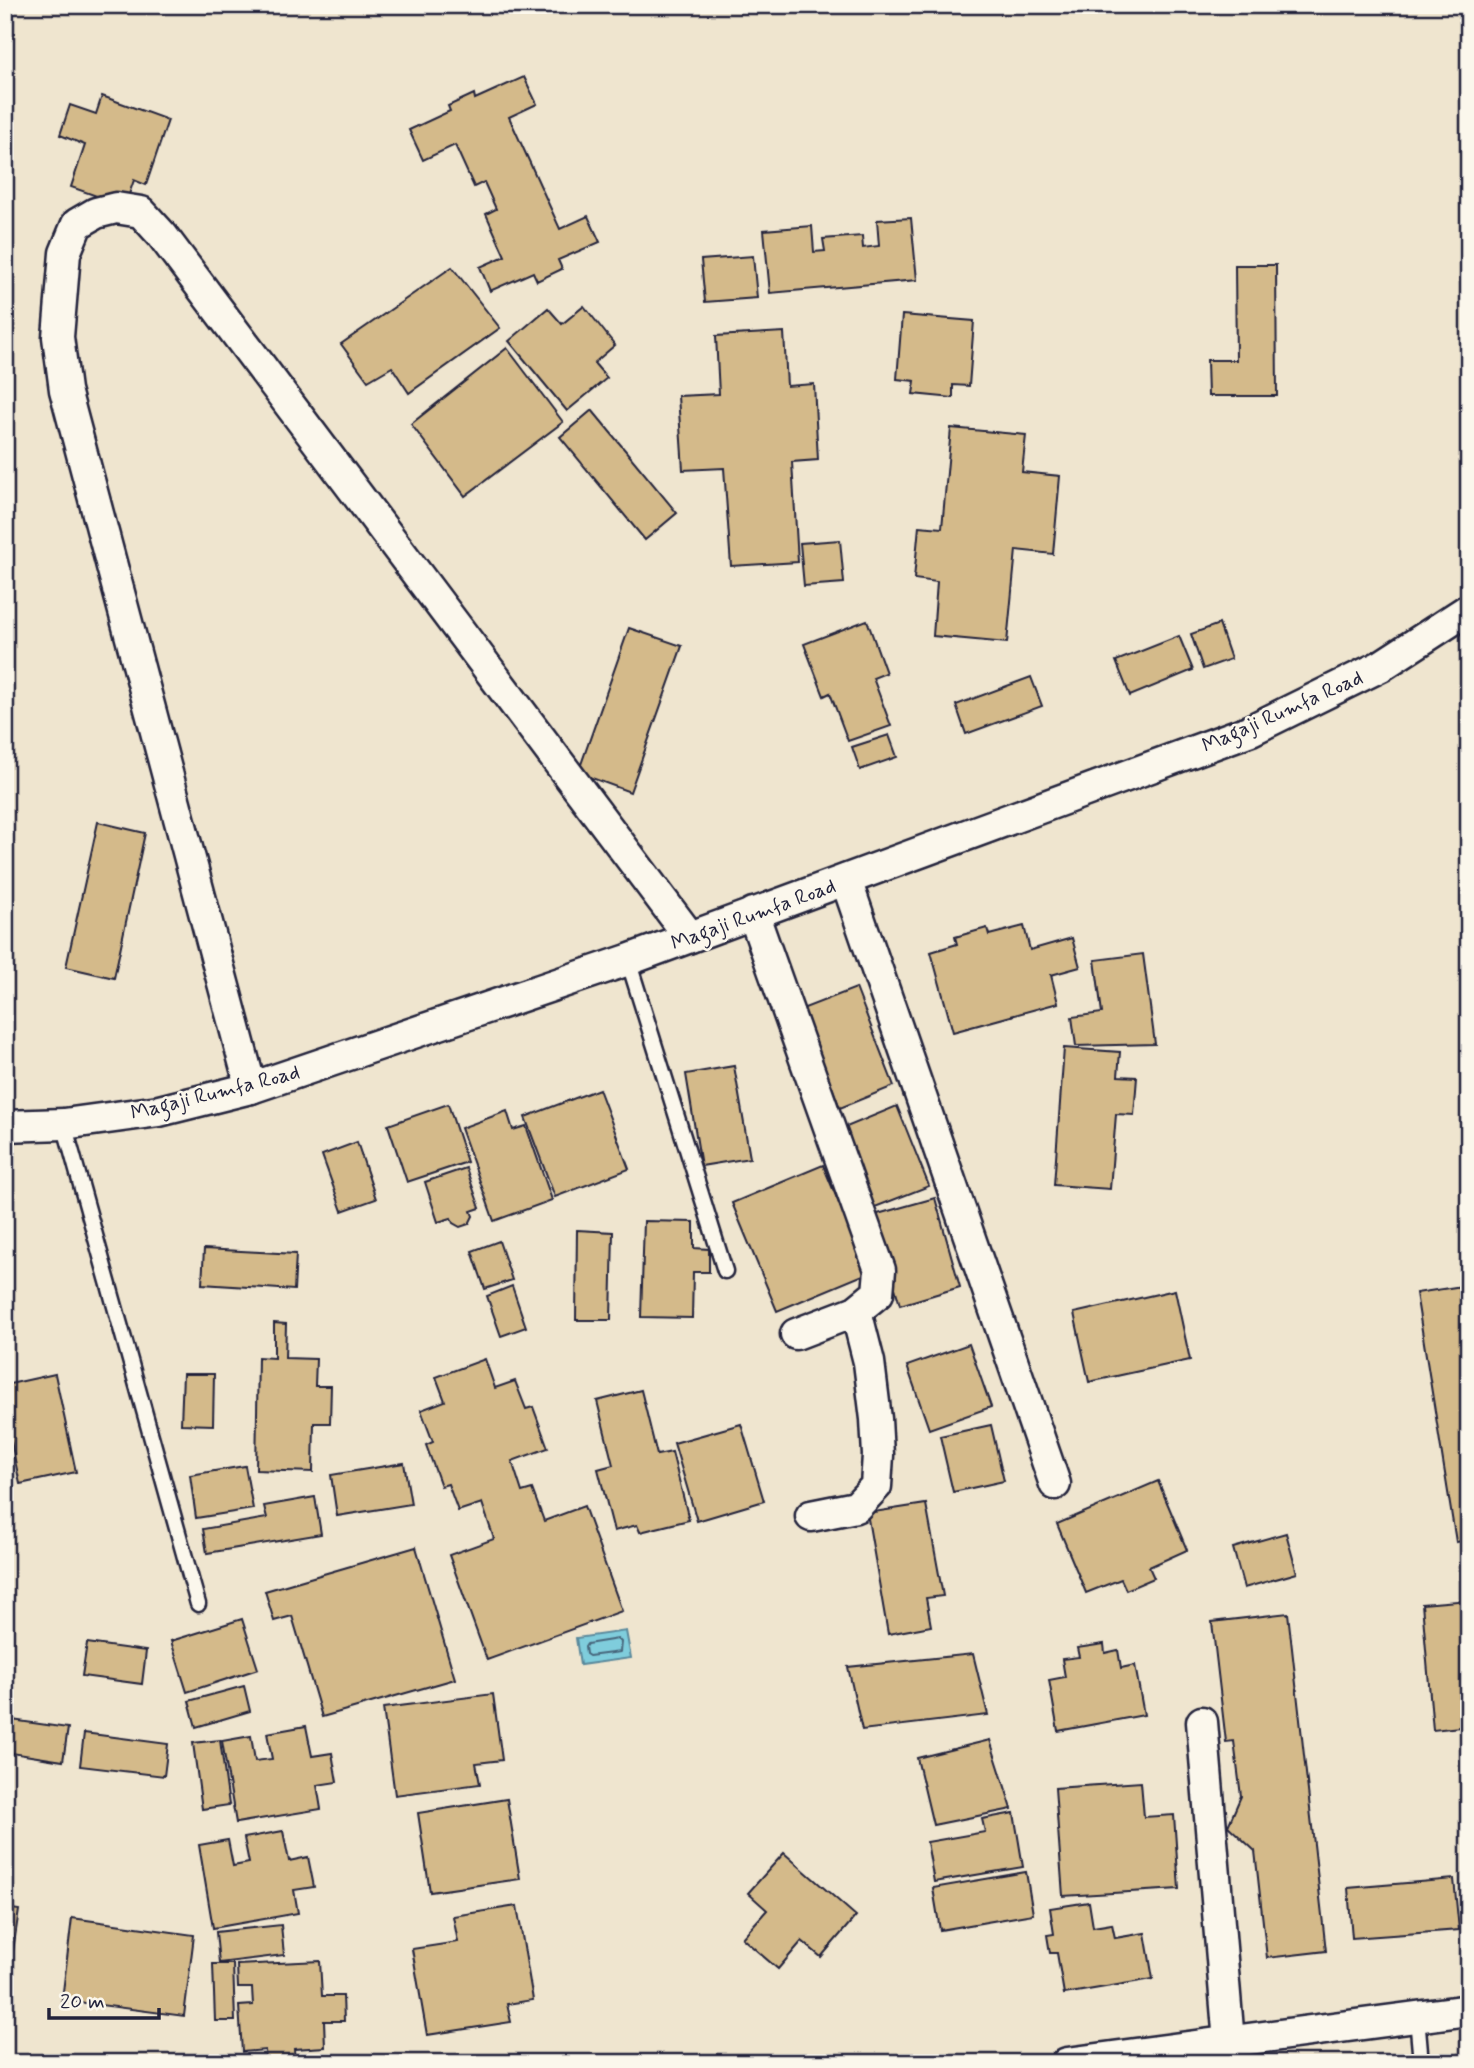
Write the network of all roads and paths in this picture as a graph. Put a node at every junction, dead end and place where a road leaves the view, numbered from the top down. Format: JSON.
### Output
{"nodes":[{"id":1,"x":1469,"y":609,"type":"edge"},
{"id":2,"x":846,"y":880,"type":"junction"},
{"id":3,"x":753,"y":913,"type":"junction"},
{"id":4,"x":690,"y":937,"type":"junction"},
{"id":5,"x":628,"y":960,"type":"junction"},
{"id":6,"x":251,"y":1088,"type":"junction"},
{"id":7,"x":64,"y":1124,"type":"junction"},
{"id":8,"x":5,"y":1126,"type":"edge"},
{"id":9,"x":725,"y":1271,"type":"dead end"},
{"id":10,"x":856,"y":1311,"type":"junction"},
{"id":11,"x":796,"y":1334,"type":"dead end"},
{"id":12,"x":1055,"y":1484,"type":"dead end"},
{"id":13,"x":811,"y":1516,"type":"dead end"},
{"id":14,"x":198,"y":1604,"type":"dead end"},
{"id":15,"x":1202,"y":1721,"type":"dead end"},
{"id":16,"x":1469,"y":2010,"type":"edge"},
{"id":17,"x":1417,"y":2017,"type":"junction"},
{"id":18,"x":1229,"y":2042,"type":"junction"},
{"id":19,"x":1068,"y":2063,"type":"edge"},
{"id":20,"x":1422,"y":2063,"type":"edge"}],
"edges":[{"from":1,"to":2,"type":"street","name":"Magaji Rumfa Road"},
{"from":2,"to":3,"type":"street","name":"Magaji Rumfa Road"},
{"from":2,"to":12,"type":"street"},
{"from":3,"to":4,"type":"street","name":"Magaji Rumfa Road"},
{"from":3,"to":10,"type":"street"},
{"from":4,"to":5,"type":"street","name":"Magaji Rumfa Road"},
{"from":4,"to":6,"type":"street"},
{"from":5,"to":6,"type":"street","name":"Magaji Rumfa Road"},
{"from":5,"to":9,"type":"lane"},
{"from":6,"to":7,"type":"street","name":"Magaji Rumfa Road"},
{"from":7,"to":8,"type":"street","name":"Magaji Rumfa Road"},
{"from":7,"to":14,"type":"lane"},
{"from":10,"to":11,"type":"street"},
{"from":10,"to":13,"type":"street"},
{"from":15,"to":18,"type":"street"},
{"from":16,"to":17,"type":"street"},
{"from":17,"to":18,"type":"street"},
{"from":17,"to":20,"type":"lane"},
{"from":18,"to":19,"type":"street"}]}
